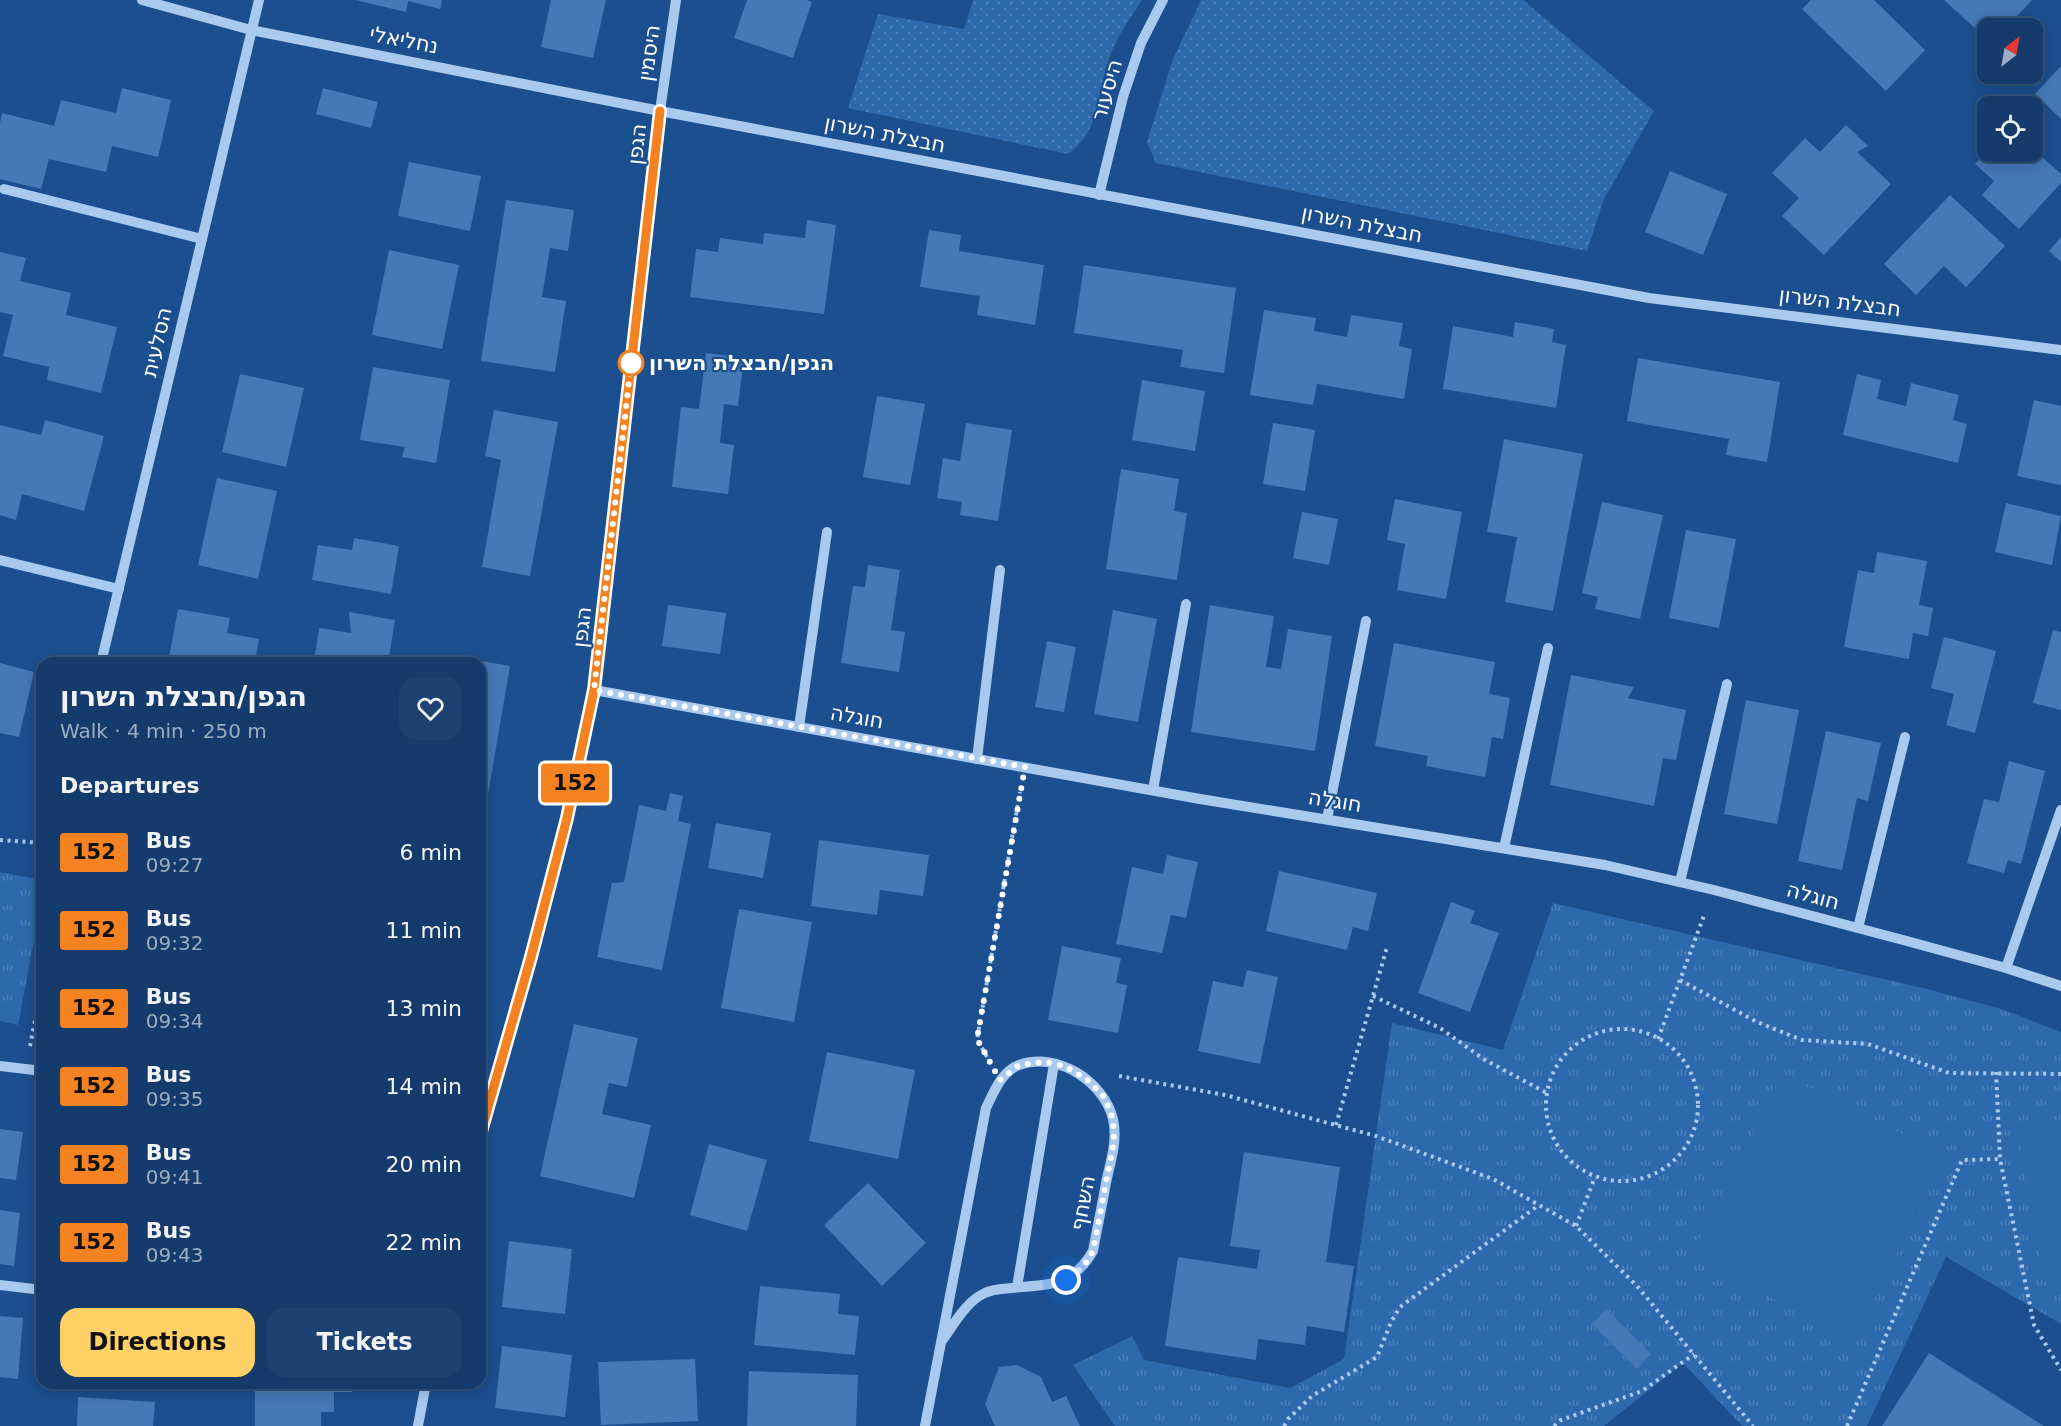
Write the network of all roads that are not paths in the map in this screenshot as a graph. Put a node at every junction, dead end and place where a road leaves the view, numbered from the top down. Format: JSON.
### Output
{"nodes":[{"id":1,"x":142,"y":0,"type":"edge"},
{"id":2,"x":259,"y":0,"type":"edge"},
{"id":3,"x":676,"y":0,"type":"edge"},
{"id":4,"x":1163,"y":0,"type":"edge"},
{"id":5,"x":251,"y":30,"type":"junction"},
{"id":6,"x":660,"y":111,"type":"junction"},
{"id":7,"x":4,"y":189,"type":"dead end"},
{"id":8,"x":1099,"y":195,"type":"junction"},
{"id":9,"x":202,"y":239,"type":"junction"},
{"id":10,"x":2061,"y":350,"type":"edge"},
{"id":11,"x":827,"y":532,"type":"dead end"},
{"id":12,"x":0,"y":560,"type":"edge"},
{"id":13,"x":1000,"y":570,"type":"dead end"},
{"id":14,"x":119,"y":589,"type":"junction"},
{"id":15,"x":1186,"y":604,"type":"dead end"},
{"id":16,"x":1366,"y":621,"type":"dead end"},
{"id":17,"x":1548,"y":648,"type":"dead end"},
{"id":18,"x":102,"y":657,"type":"edge"},
{"id":19,"x":1727,"y":684,"type":"dead end"},
{"id":20,"x":594,"y":690,"type":"junction"},
{"id":21,"x":799,"y":727,"type":"junction"},
{"id":22,"x":1905,"y":737,"type":"dead end"},
{"id":23,"x":977,"y":759,"type":"junction"},
{"id":24,"x":1153,"y":790,"type":"junction"},
{"id":25,"x":2061,"y":810,"type":"edge"},
{"id":26,"x":1327,"y":819,"type":"junction"},
{"id":27,"x":1504,"y":848,"type":"junction"},
{"id":28,"x":1680,"y":882,"type":"junction"},
{"id":29,"x":1858,"y":928,"type":"junction"},
{"id":30,"x":2006,"y":968,"type":"junction"},
{"id":31,"x":2061,"y":986,"type":"edge"},
{"id":32,"x":1054,"y":1064,"type":"junction"},
{"id":33,"x":0,"y":1066,"type":"edge"},
{"id":34,"x":36,"y":1070,"type":"edge"},
{"id":35,"x":486,"y":1111,"type":"edge"},
{"id":36,"x":0,"y":1285,"type":"edge"},
{"id":37,"x":1017,"y":1287,"type":"junction"},
{"id":38,"x":36,"y":1289,"type":"edge"},
{"id":39,"x":941,"y":1342,"type":"junction"},
{"id":40,"x":425,"y":1389,"type":"edge"},
{"id":41,"x":418,"y":1426,"type":"edge"},
{"id":42,"x":925,"y":1426,"type":"edge"}],
"edges":[{"from":1,"to":5,"type":"street","name":"נחליאלי"},
{"from":2,"to":5,"type":"street","name":"הסלעית"},
{"from":3,"to":6,"type":"street","name":"היסמין"},
{"from":4,"to":8,"type":"street","name":"היסעור"},
{"from":5,"to":6,"type":"street","name":"נחליאלי"},
{"from":5,"to":9,"type":"street","name":"הסלעית"},
{"from":6,"to":8,"type":"street","name":"חבצלת השרון"},
{"from":6,"to":20,"type":"street","name":"הגפן"},
{"from":7,"to":9,"type":"street"},
{"from":8,"to":10,"type":"street","name":"חבצלת השרון"},
{"from":9,"to":14,"type":"street","name":"הסלעית"},
{"from":11,"to":21,"type":"street"},
{"from":12,"to":14,"type":"street"},
{"from":13,"to":23,"type":"street"},
{"from":14,"to":18,"type":"street","name":"הסלעית"},
{"from":15,"to":24,"type":"street"},
{"from":16,"to":26,"type":"street"},
{"from":17,"to":27,"type":"street"},
{"from":19,"to":28,"type":"street"},
{"from":20,"to":21,"type":"street","name":"חוגלה"},
{"from":20,"to":35,"type":"street","name":"הגפן"},
{"from":21,"to":23,"type":"street","name":"חוגלה"},
{"from":22,"to":29,"type":"street"},
{"from":23,"to":24,"type":"street","name":"חוגלה"},
{"from":24,"to":26,"type":"street","name":"חוגלה"},
{"from":25,"to":30,"type":"street"},
{"from":26,"to":27,"type":"street","name":"חוגלה"},
{"from":27,"to":28,"type":"street","name":"חוגלה"},
{"from":28,"to":29,"type":"street","name":"חוגלה"},
{"from":29,"to":30,"type":"street","name":"חוגלה"},
{"from":30,"to":31,"type":"street","name":"חוגלה"},
{"from":32,"to":37,"type":"street"},
{"from":32,"to":37,"type":"street","name":"השחף"},
{"from":32,"to":39,"type":"street","name":"השחף"},
{"from":33,"to":34,"type":"street"},
{"from":36,"to":38,"type":"street"},
{"from":37,"to":39,"type":"street","name":"השחף"},
{"from":39,"to":42,"type":"street","name":"השחף"},
{"from":40,"to":41,"type":"street"}]}
